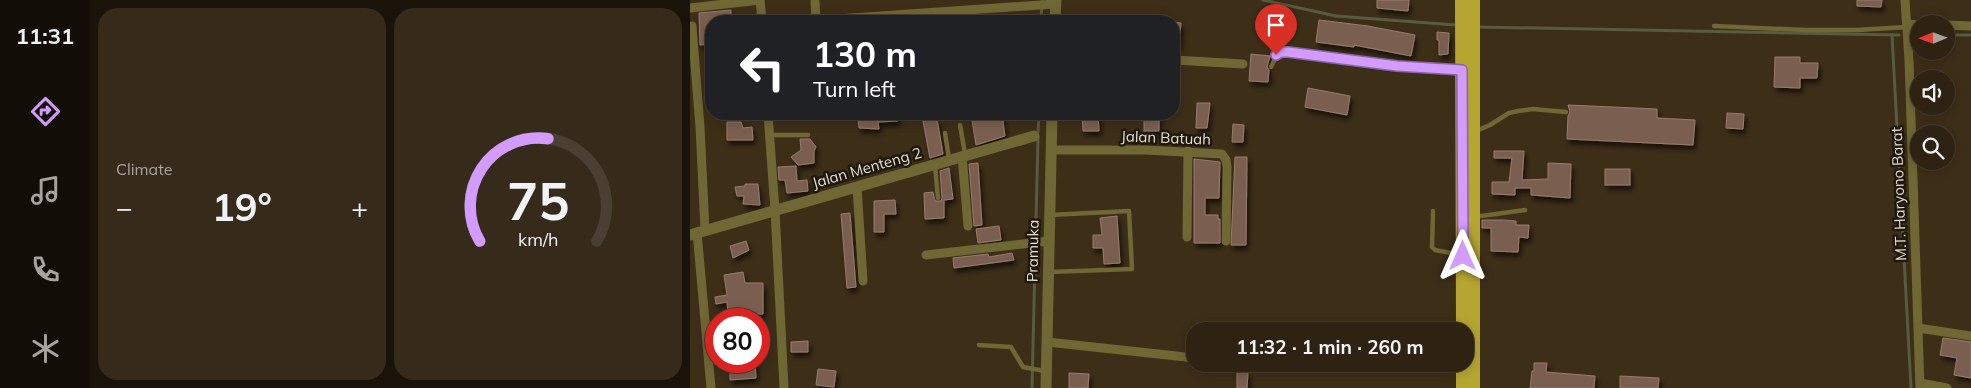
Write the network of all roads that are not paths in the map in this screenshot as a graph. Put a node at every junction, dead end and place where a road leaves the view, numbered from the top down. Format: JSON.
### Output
{"nodes":[{"id":1,"x":760,"y":0,"type":"edge"},
{"id":2,"x":1462,"y":0,"type":"edge"},
{"id":3,"x":1472,"y":0,"type":"edge"},
{"id":4,"x":1905,"y":0,"type":"edge"},
{"id":5,"x":815,"y":2,"type":"dead end"},
{"id":6,"x":1052,"y":3,"type":"edge"},
{"id":7,"x":690,"y":8,"type":"edge"},
{"id":8,"x":761,"y":15,"type":"edge"},
{"id":9,"x":818,"y":15,"type":"edge"},
{"id":10,"x":898,"y":15,"type":"edge"},
{"id":11,"x":692,"y":26,"type":"dead end"},
{"id":12,"x":1714,"y":26,"type":"dead end"},
{"id":13,"x":1907,"y":26,"type":"junction"},
{"id":14,"x":1910,"y":26,"type":"edge"},
{"id":15,"x":1955,"y":26,"type":"edge"},
{"id":16,"x":1971,"y":26,"type":"edge"},
{"id":17,"x":1180,"y":60,"type":"edge"},
{"id":18,"x":1243,"y":64,"type":"dead end"},
{"id":19,"x":1271,"y":67,"type":"dead end"},
{"id":20,"x":1462,"y":70,"type":"junction"},
{"id":21,"x":1566,"y":112,"type":"dead end"},
{"id":22,"x":769,"y":120,"type":"edge"},
{"id":23,"x":1049,"y":120,"type":"edge"},
{"id":24,"x":960,"y":125,"type":"dead end"},
{"id":25,"x":1473,"y":132,"type":"junction"},
{"id":26,"x":945,"y":133,"type":"dead end"},
{"id":27,"x":1043,"y":134,"type":"junction"},
{"id":28,"x":770,"y":135,"type":"junction"},
{"id":29,"x":808,"y":135,"type":"dead end"},
{"id":30,"x":1052,"y":150,"type":"junction"},
{"id":31,"x":1188,"y":151,"type":"junction"},
{"id":32,"x":963,"y":156,"type":"junction"},
{"id":33,"x":949,"y":160,"type":"junction"},
{"id":34,"x":934,"y":165,"type":"junction"},
{"id":35,"x":1468,"y":170,"type":"junction"},
{"id":36,"x":856,"y":187,"type":"junction"},
{"id":37,"x":938,"y":198,"type":"dead end"},
{"id":38,"x":775,"y":210,"type":"junction"},
{"id":39,"x":1525,"y":210,"type":"dead end"},
{"id":40,"x":1432,"y":211,"type":"dead end"},
{"id":41,"x":1049,"y":215,"type":"junction"},
{"id":42,"x":1473,"y":217,"type":"junction"},
{"id":43,"x":968,"y":226,"type":"dead end"},
{"id":44,"x":697,"y":232,"type":"edge"},
{"id":45,"x":1187,"y":237,"type":"dead end"},
{"id":46,"x":1044,"y":241,"type":"junction"},
{"id":47,"x":1226,"y":241,"type":"dead end"},
{"id":48,"x":926,"y":255,"type":"dead end"},
{"id":49,"x":1463,"y":256,"type":"junction"},
{"id":50,"x":1048,"y":272,"type":"junction"},
{"id":51,"x":863,"y":281,"type":"dead end"},
{"id":52,"x":1463,"y":322,"type":"edge"},
{"id":53,"x":1918,"y":328,"type":"junction"},
{"id":54,"x":1971,"y":336,"type":"edge"},
{"id":55,"x":1048,"y":342,"type":"junction"},
{"id":56,"x":979,"y":346,"type":"dead end"},
{"id":57,"x":1186,"y":357,"type":"edge"},
{"id":58,"x":1047,"y":371,"type":"junction"},
{"id":59,"x":1463,"y":372,"type":"edge"},
{"id":60,"x":1920,"y":386,"type":"edge"},
{"id":61,"x":711,"y":388,"type":"edge"},
{"id":62,"x":784,"y":388,"type":"edge"},
{"id":63,"x":1046,"y":388,"type":"edge"},
{"id":64,"x":1463,"y":388,"type":"edge"},
{"id":65,"x":1473,"y":388,"type":"edge"},
{"id":66,"x":1947,"y":388,"type":"edge"}],
"edges":[{"from":1,"to":7,"type":"street"},
{"from":1,"to":8,"type":"street"},
{"from":2,"to":20,"type":"highway"},
{"from":3,"to":25,"type":"highway"},
{"from":4,"to":13,"type":"street","name":"M.T. Haryono Barat"},
{"from":5,"to":9,"type":"street"},
{"from":6,"to":10,"type":"street"},
{"from":11,"to":44,"type":"street"},
{"from":12,"to":13,"type":"lane"},
{"from":13,"to":14,"type":"street"},
{"from":13,"to":53,"type":"street","name":"M.T. Haryono Barat"},
{"from":15,"to":16,"type":"street"},
{"from":17,"to":18,"type":"street"},
{"from":19,"to":20,"type":"lane"},
{"from":20,"to":35,"type":"highway"},
{"from":21,"to":25,"type":"lane"},
{"from":22,"to":28,"type":"street"},
{"from":23,"to":27,"type":"street","name":"Pramuka"},
{"from":24,"to":32,"type":"lane"},
{"from":25,"to":35,"type":"highway"},
{"from":26,"to":33,"type":"lane"},
{"from":27,"to":30,"type":"street","name":"Pramuka"},
{"from":27,"to":32,"type":"street","name":"Jalan Menteng 2"},
{"from":28,"to":29,"type":"lane"},
{"from":28,"to":38,"type":"street"},
{"from":30,"to":31,"type":"street","name":"Jalan Batuah"},
{"from":30,"to":41,"type":"street","name":"Pramuka"},
{"from":31,"to":45,"type":"street"},
{"from":31,"to":47,"type":"street","name":"Jalan Batuah"},
{"from":32,"to":33,"type":"street","name":"Jalan Menteng 2"},
{"from":32,"to":43,"type":"street"},
{"from":33,"to":34,"type":"street","name":"Jalan Menteng 2"},
{"from":34,"to":36,"type":"street","name":"Jalan Menteng 2"},
{"from":34,"to":37,"type":"lane"},
{"from":35,"to":42,"type":"highway"},
{"from":35,"to":49,"type":"highway"},
{"from":36,"to":38,"type":"street","name":"Jalan Menteng 2"},
{"from":36,"to":51,"type":"street"},
{"from":38,"to":44,"type":"street","name":"Jalan Menteng 2"},
{"from":38,"to":62,"type":"street"},
{"from":39,"to":42,"type":"lane"},
{"from":40,"to":49,"type":"lane"},
{"from":41,"to":46,"type":"street","name":"Pramuka"},
{"from":41,"to":50,"type":"lane"},
{"from":42,"to":65,"type":"highway"},
{"from":44,"to":61,"type":"street"},
{"from":46,"to":48,"type":"street"},
{"from":46,"to":50,"type":"street","name":"Pramuka"},
{"from":49,"to":52,"type":"highway"},
{"from":50,"to":55,"type":"street","name":"Pramuka"},
{"from":53,"to":54,"type":"street"},
{"from":53,"to":60,"type":"street","name":"M.T. Haryono Barat"},
{"from":55,"to":57,"type":"street"},
{"from":55,"to":58,"type":"street","name":"Pramuka"},
{"from":56,"to":58,"type":"lane"},
{"from":58,"to":63,"type":"street","name":"Pramuka"},
{"from":59,"to":64,"type":"highway"},
{"from":60,"to":66,"type":"street"}]}
